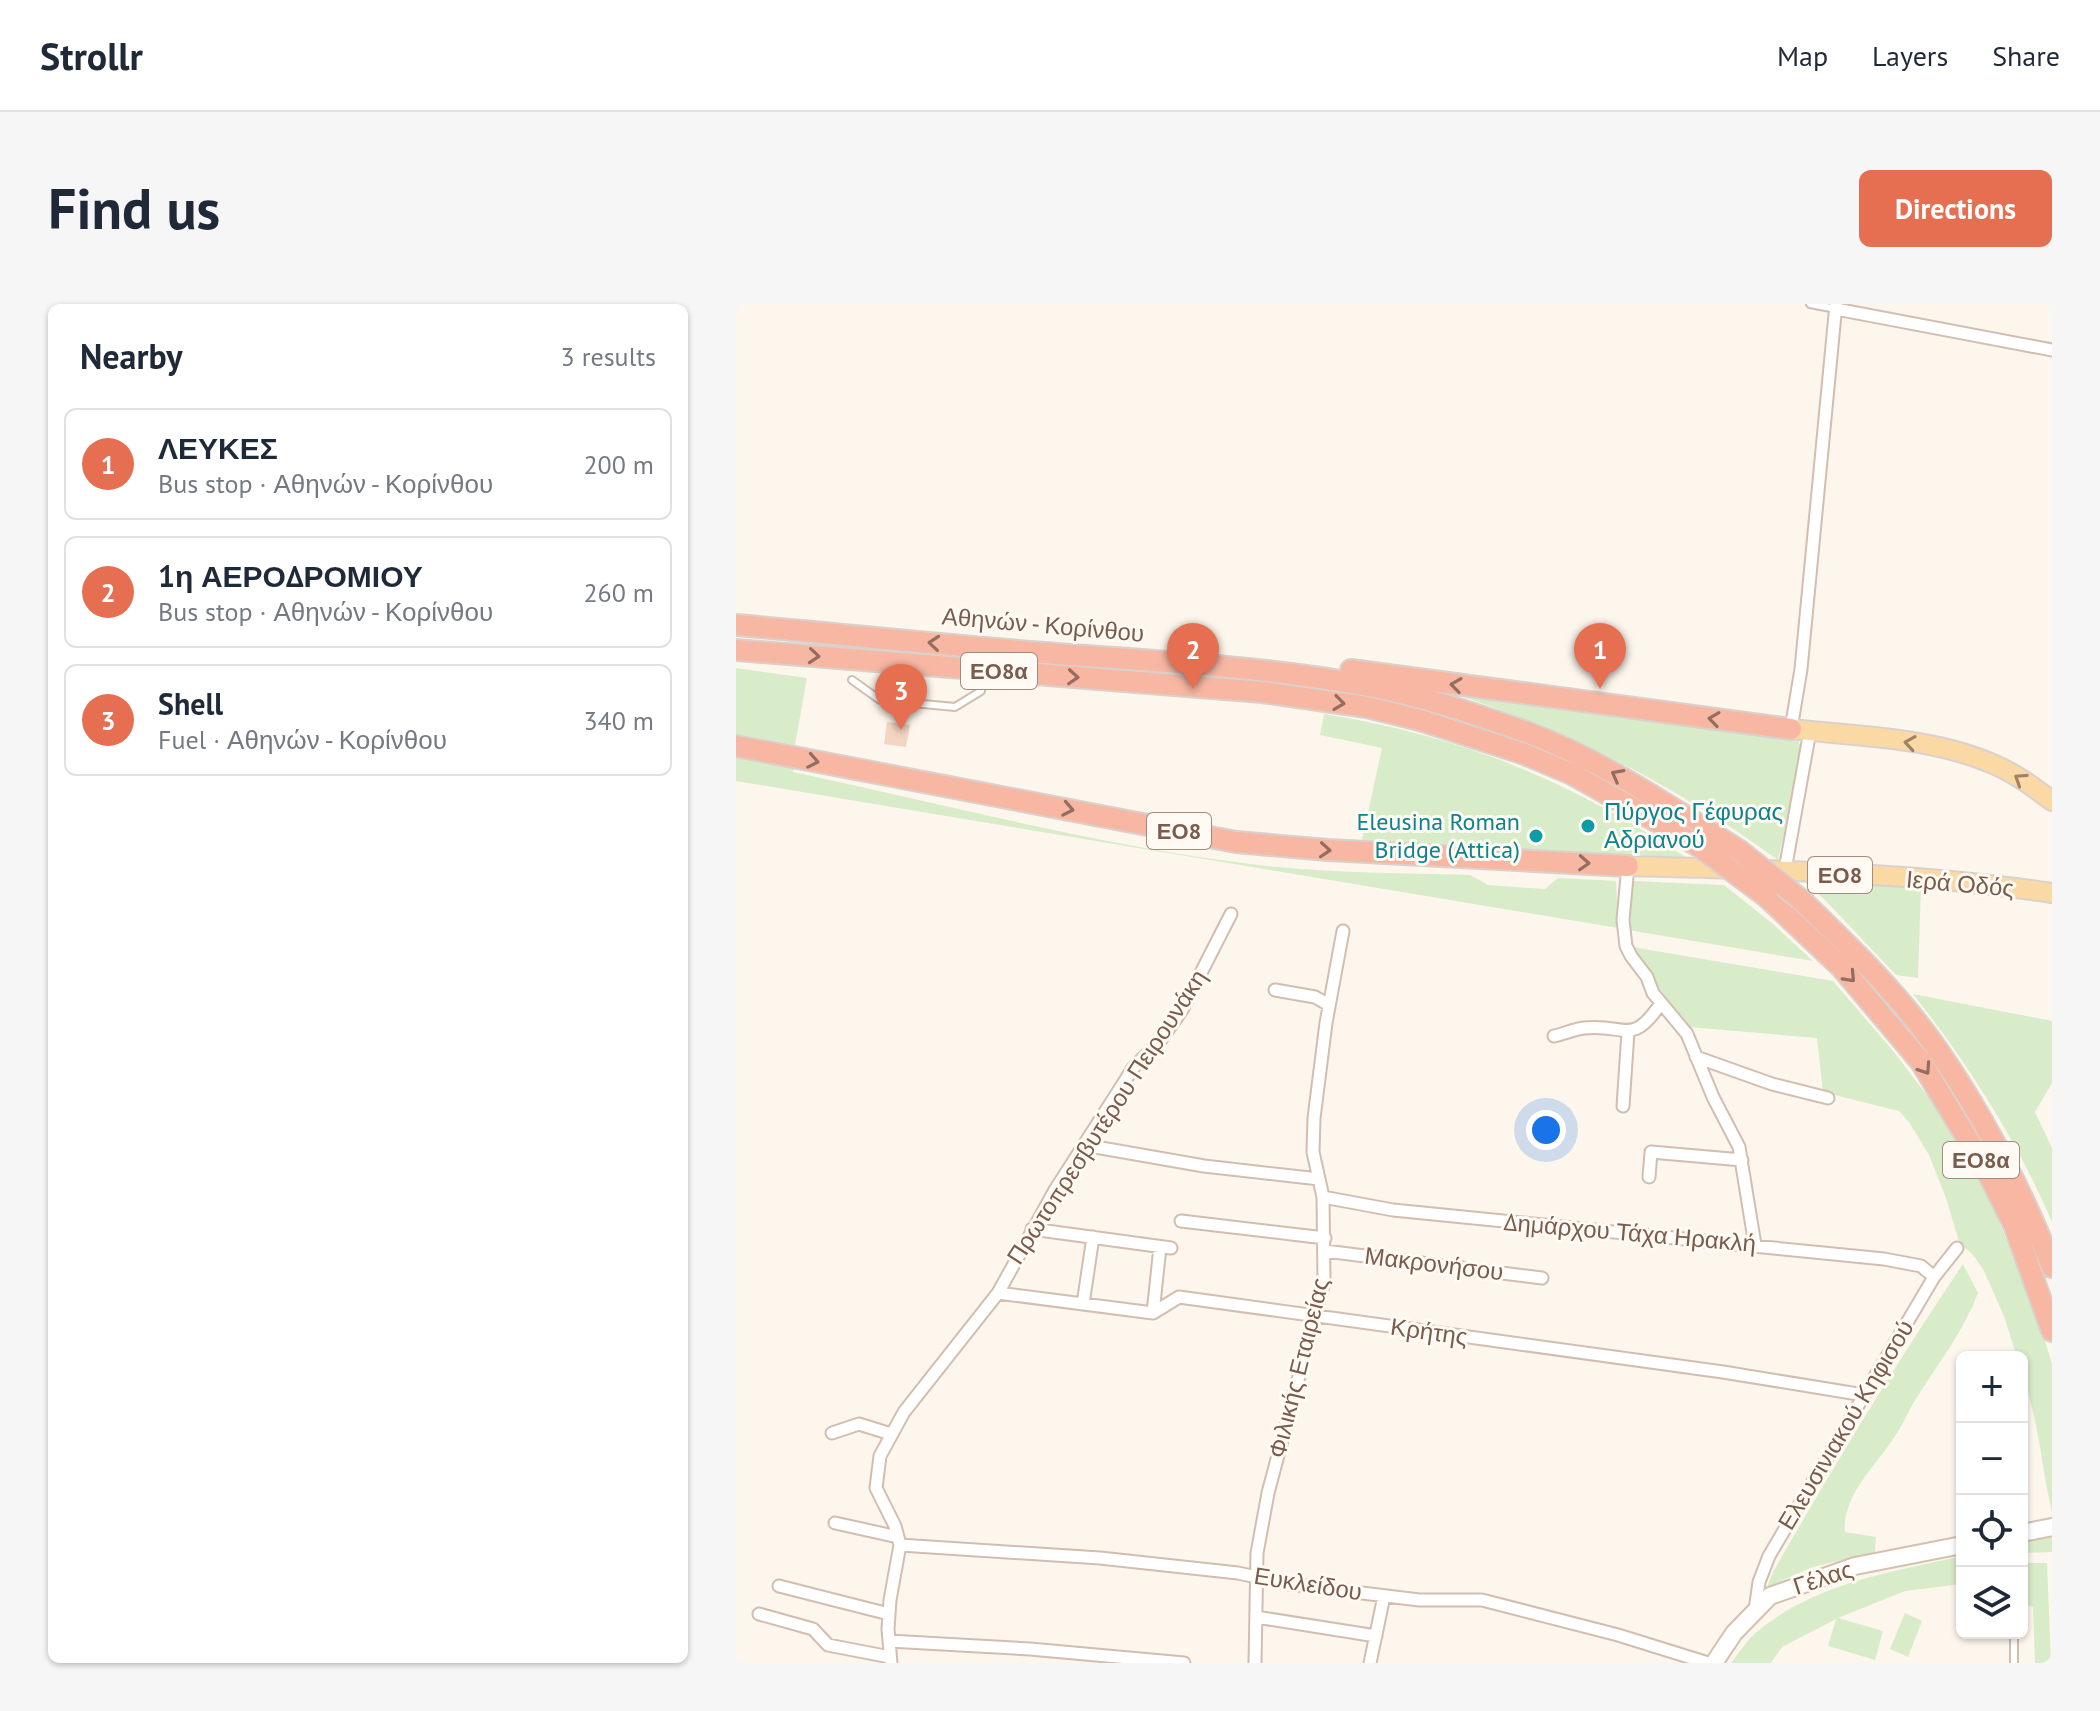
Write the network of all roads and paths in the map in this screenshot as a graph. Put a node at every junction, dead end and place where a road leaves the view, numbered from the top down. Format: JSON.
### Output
{"nodes":[{"id":1,"x":1810,"y":304,"type":"edge"},
{"id":2,"x":1836,"y":306,"type":"edge"},
{"id":3,"x":2052,"y":350,"type":"edge"},
{"id":4,"x":736,"y":625,"type":"edge"},
{"id":5,"x":736,"y":650,"type":"edge"},
{"id":6,"x":1263,"y":671,"type":"junction"},
{"id":7,"x":852,"y":680,"type":"dead end"},
{"id":8,"x":981,"y":691,"type":"dead end"},
{"id":9,"x":1801,"y":730,"type":"junction"},
{"id":10,"x":736,"y":746,"type":"edge"},
{"id":11,"x":2052,"y":801,"type":"edge"},
{"id":12,"x":1628,"y":866,"type":"junction"},
{"id":13,"x":1785,"y":870,"type":"junction"},
{"id":14,"x":2052,"y":893,"type":"edge"},
{"id":15,"x":1231,"y":914,"type":"dead end"},
{"id":16,"x":1343,"y":931,"type":"dead end"},
{"id":17,"x":1275,"y":990,"type":"dead end"},
{"id":18,"x":1661,"y":1003,"type":"junction"},
{"id":19,"x":1329,"y":1005,"type":"junction"},
{"id":20,"x":1628,"y":1032,"type":"junction"},
{"id":21,"x":1554,"y":1036,"type":"dead end"},
{"id":22,"x":1696,"y":1057,"type":"junction"},
{"id":23,"x":1828,"y":1098,"type":"dead end"},
{"id":24,"x":1623,"y":1106,"type":"dead end"},
{"id":25,"x":1084,"y":1145,"type":"junction"},
{"id":26,"x":1742,"y":1160,"type":"junction"},
{"id":27,"x":1649,"y":1177,"type":"dead end"},
{"id":28,"x":1319,"y":1179,"type":"junction"},
{"id":29,"x":1323,"y":1197,"type":"junction"},
{"id":30,"x":1181,"y":1221,"type":"dead end"},
{"id":31,"x":1032,"y":1229,"type":"junction"},
{"id":32,"x":1093,"y":1237,"type":"junction"},
{"id":33,"x":1325,"y":1244,"type":"junction"},
{"id":34,"x":1755,"y":1245,"type":"junction"},
{"id":35,"x":1957,"y":1248,"type":"dead end"},
{"id":36,"x":2052,"y":1267,"type":"edge"},
{"id":37,"x":1934,"y":1277,"type":"junction"},
{"id":38,"x":1542,"y":1278,"type":"dead end"},
{"id":39,"x":998,"y":1293,"type":"junction"},
{"id":40,"x":1083,"y":1304,"type":"junction"},
{"id":41,"x":1153,"y":1313,"type":"junction"},
{"id":42,"x":1315,"y":1317,"type":"junction"},
{"id":43,"x":2052,"y":1331,"type":"edge"},
{"id":44,"x":1864,"y":1395,"type":"junction"},
{"id":45,"x":832,"y":1433,"type":"dead end"},
{"id":46,"x":891,"y":1434,"type":"junction"},
{"id":47,"x":835,"y":1523,"type":"dead end"},
{"id":48,"x":2052,"y":1527,"type":"edge"},
{"id":49,"x":2028,"y":1532,"type":"edge"},
{"id":50,"x":899,"y":1541,"type":"junction"},
{"id":51,"x":1956,"y":1546,"type":"edge"},
{"id":52,"x":1257,"y":1579,"type":"junction"},
{"id":53,"x":779,"y":1586,"type":"dead end"},
{"id":54,"x":1384,"y":1596,"type":"junction"},
{"id":55,"x":1755,"y":1610,"type":"junction"},
{"id":56,"x":759,"y":1614,"type":"dead end"},
{"id":57,"x":889,"y":1614,"type":"junction"},
{"id":58,"x":1256,"y":1617,"type":"junction"},
{"id":59,"x":1376,"y":1636,"type":"junction"},
{"id":60,"x":2014,"y":1639,"type":"edge"},
{"id":61,"x":889,"y":1641,"type":"junction"},
{"id":62,"x":890,"y":1660,"type":"edge"},
{"id":63,"x":1184,"y":1663,"type":"edge"},
{"id":64,"x":1255,"y":1663,"type":"edge"},
{"id":65,"x":1370,"y":1663,"type":"edge"},
{"id":66,"x":1711,"y":1663,"type":"edge"},
{"id":67,"x":2014,"y":1663,"type":"edge"}],
"edges":[{"from":1,"to":2,"type":"lane"},
{"from":2,"to":3,"type":"street"},
{"from":2,"to":9,"type":"street"},
{"from":6,"to":4,"type":"highway","name":"Αθηνών - Κορίνθου","one_way":true},
{"from":5,"to":43,"type":"highway","name":"Αθηνών - Κορίνθου","number":"ΕΟ8α","one_way":true,"bridge":true},
{"from":9,"to":6,"type":"highway","one_way":true},
{"from":36,"to":6,"type":"highway","name":"Αθηνών - Κορίνθου","number":"ΕΟ8α","one_way":true,"bridge":true},
{"from":7,"to":8,"type":"lane"},
{"from":11,"to":9,"type":"main road","one_way":true},
{"from":9,"to":13,"type":"street"},
{"from":10,"to":12,"type":"highway","number":"ΕΟ8","one_way":true},
{"from":12,"to":13,"type":"main road","name":"Ιερά Οδός","number":"ΕΟ8"},
{"from":12,"to":18,"type":"street"},
{"from":13,"to":14,"type":"main road","name":"Ιερά Οδός","number":"ΕΟ8"},
{"from":15,"to":25,"type":"street","name":"Πρωτοπρεσβυτέρου Πειρουνάκη"},
{"from":16,"to":19,"type":"street","name":"Φιλικής Εταιρείας"},
{"from":17,"to":19,"type":"street"},
{"from":18,"to":20,"type":"street"},
{"from":18,"to":22,"type":"street"},
{"from":19,"to":28,"type":"street","name":"Φιλικής Εταιρείας"},
{"from":20,"to":21,"type":"street"},
{"from":20,"to":24,"type":"street"},
{"from":22,"to":23,"type":"street"},
{"from":22,"to":26,"type":"street"},
{"from":25,"to":28,"type":"street"},
{"from":25,"to":31,"type":"street","name":"Πρωτοπρεσβυτέρου Πειρουνάκη"},
{"from":26,"to":27,"type":"street"},
{"from":26,"to":34,"type":"street"},
{"from":28,"to":29,"type":"street","name":"Φιλικής Εταιρείας"},
{"from":29,"to":33,"type":"street","name":"Φιλικής Εταιρείας"},
{"from":29,"to":34,"type":"street","name":"Δημάρχου Τάχα Ηρακλή"},
{"from":30,"to":33,"type":"street","name":"Μακρονήσου"},
{"from":31,"to":32,"type":"street"},
{"from":31,"to":39,"type":"street","name":"Πρωτοπρεσβυτέρου Πειρουνάκη"},
{"from":32,"to":40,"type":"street"},
{"from":32,"to":41,"type":"street"},
{"from":33,"to":38,"type":"street","name":"Μακρονήσου"},
{"from":33,"to":42,"type":"street","name":"Φιλικής Εταιρείας"},
{"from":34,"to":37,"type":"street","name":"Δημάρχου Τάχα Ηρακλή"},
{"from":35,"to":37,"type":"street","name":"Ελευσινιακού Κηφισού"},
{"from":37,"to":44,"type":"street","name":"Ελευσινιακού Κηφισού"},
{"from":39,"to":40,"type":"street","name":"Κρήτης"},
{"from":39,"to":46,"type":"street","name":"Πρωτοπρεσβυτέρου Πειρουνάκη"},
{"from":40,"to":41,"type":"street","name":"Κρήτης"},
{"from":41,"to":42,"type":"street","name":"Κρήτης"},
{"from":42,"to":44,"type":"street","name":"Κρήτης"},
{"from":42,"to":52,"type":"street","name":"Φιλικής Εταιρείας"},
{"from":44,"to":55,"type":"street","name":"Ελευσινιακού Κηφισού"},
{"from":45,"to":46,"type":"street"},
{"from":46,"to":50,"type":"street","name":"Πρωτοπρεσβυτέρου Πειρουνάκη"},
{"from":47,"to":50,"type":"street","name":"Ευκλείδου"},
{"from":48,"to":49,"type":"main road"},
{"from":50,"to":52,"type":"street","name":"Ευκλείδου"},
{"from":50,"to":57,"type":"street"},
{"from":51,"to":55,"type":"main road","name":"Γέλας"},
{"from":52,"to":54,"type":"street","name":"Ευκλείδου"},
{"from":52,"to":58,"type":"street","name":"Φιλικής Εταιρείας"},
{"from":53,"to":57,"type":"street"},
{"from":54,"to":59,"type":"street"},
{"from":54,"to":66,"type":"street","name":"Ευκλείδου"},
{"from":55,"to":66,"type":"main road","name":"Γέλας"},
{"from":56,"to":62,"type":"street"},
{"from":57,"to":61,"type":"street"},
{"from":58,"to":59,"type":"street"},
{"from":58,"to":64,"type":"street","name":"Φιλικής Εταιρείας"},
{"from":59,"to":65,"type":"street"},
{"from":60,"to":67,"type":"lane"},
{"from":61,"to":62,"type":"street"},
{"from":61,"to":63,"type":"street"}]}
